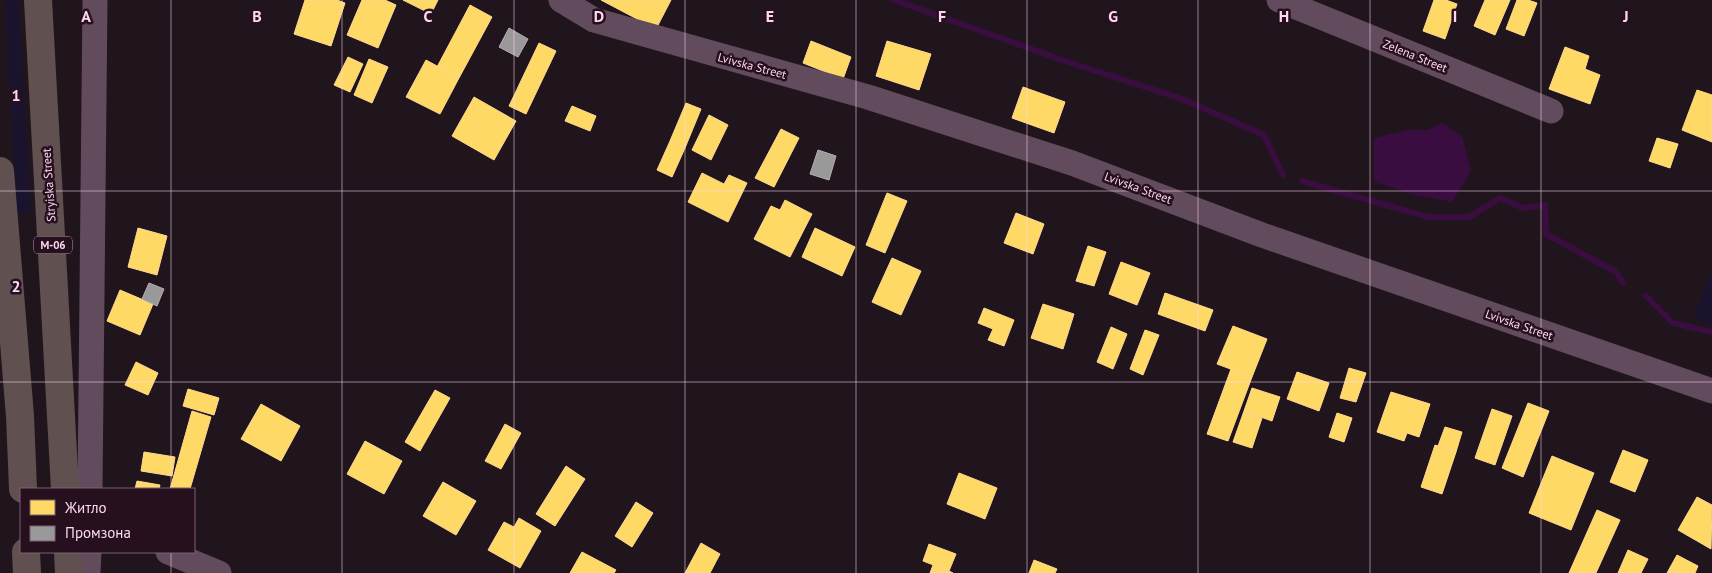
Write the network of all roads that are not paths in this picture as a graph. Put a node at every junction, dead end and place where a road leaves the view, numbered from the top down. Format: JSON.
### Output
{"nodes":[{"id":1,"x":38,"y":0,"type":"edge"},
{"id":2,"x":94,"y":0,"type":"edge"},
{"id":3,"x":561,"y":0,"type":"edge"},
{"id":4,"x":1279,"y":0,"type":"edge"},
{"id":5,"x":1551,"y":111,"type":"dead end"},
{"id":6,"x":0,"y":171,"type":"edge"},
{"id":7,"x":9,"y":390,"type":"edge"},
{"id":8,"x":1712,"y":392,"type":"edge"},
{"id":9,"x":23,"y":488,"type":"edge"},
{"id":10,"x":65,"y":488,"type":"edge"},
{"id":11,"x":90,"y":488,"type":"edge"},
{"id":12,"x":26,"y":553,"type":"edge"},
{"id":13,"x":68,"y":553,"type":"edge"},
{"id":14,"x":89,"y":553,"type":"edge"},
{"id":15,"x":170,"y":553,"type":"edge"},
{"id":16,"x":27,"y":573,"type":"edge"},
{"id":17,"x":70,"y":573,"type":"edge"},
{"id":18,"x":88,"y":573,"type":"edge"},
{"id":19,"x":219,"y":573,"type":"edge"}],
"edges":[{"from":1,"to":10,"type":"highway","name":"Stryiska Street","number":"М-06"},
{"from":2,"to":11,"type":"street"},
{"from":3,"to":8,"type":"street","name":"Lvivska Street"},
{"from":4,"to":5,"type":"street","name":"Zelena Street"},
{"from":6,"to":7,"type":"highway"},
{"from":7,"to":9,"type":"highway"},
{"from":12,"to":16,"type":"highway"},
{"from":13,"to":17,"type":"highway"},
{"from":14,"to":18,"type":"street"},
{"from":15,"to":19,"type":"street"}]}
